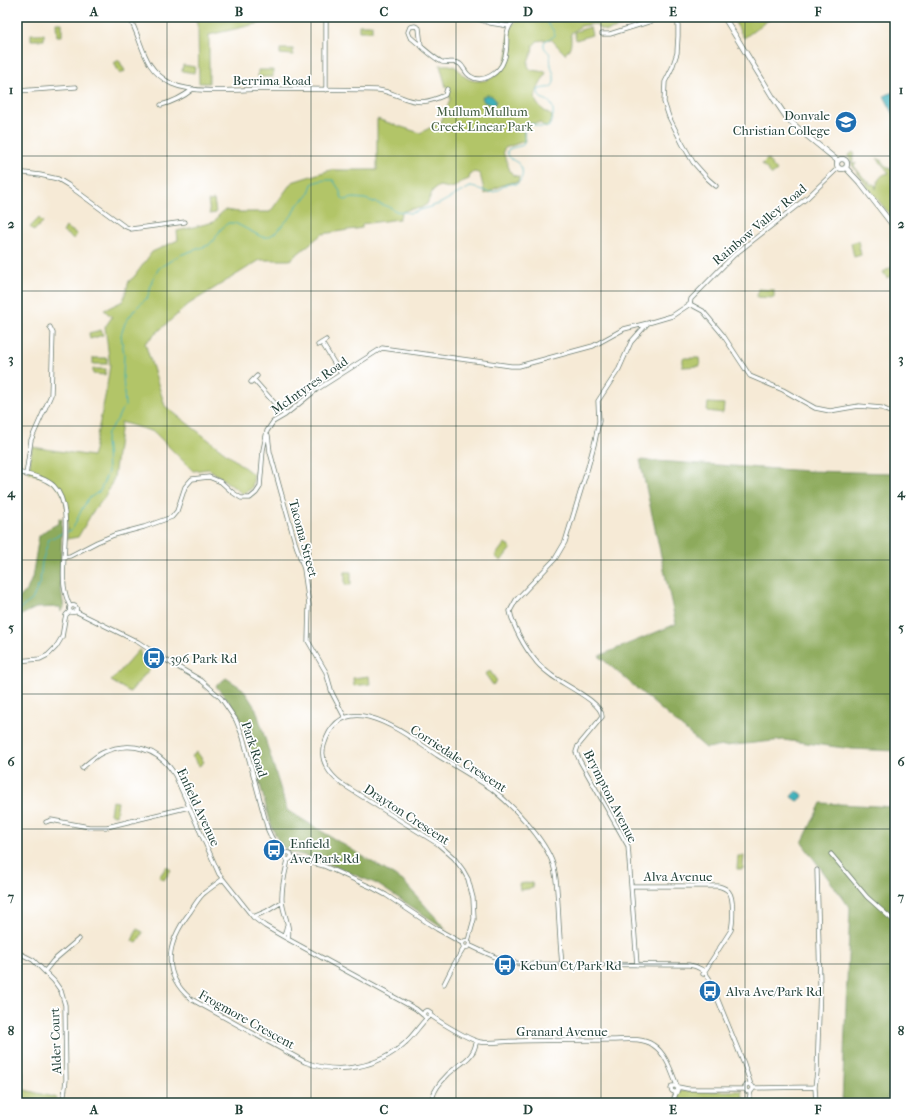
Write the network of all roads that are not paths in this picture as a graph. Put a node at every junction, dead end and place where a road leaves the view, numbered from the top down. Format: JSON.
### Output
{"nodes":[{"id":1,"x":129,"y":17,"type":"edge"},
{"id":2,"x":326,"y":17,"type":"edge"},
{"id":3,"x":472,"y":17,"type":"edge"},
{"id":4,"x":517,"y":17,"type":"edge"},
{"id":5,"x":664,"y":17,"type":"edge"},
{"id":6,"x":677,"y":17,"type":"edge"},
{"id":7,"x":724,"y":17,"type":"edge"},
{"id":8,"x":509,"y":26,"type":"junction"},
{"id":9,"x":602,"y":34,"type":"dead end"},
{"id":10,"x":422,"y":46,"type":"junction"},
{"id":11,"x":76,"y":87,"type":"dead end"},
{"id":12,"x":193,"y":89,"type":"junction"},
{"id":13,"x":326,"y":90,"type":"junction"},
{"id":14,"x":447,"y":90,"type":"dead end"},
{"id":15,"x":17,"y":91,"type":"edge"},
{"id":16,"x":161,"y":105,"type":"dead end"},
{"id":17,"x":838,"y":161,"type":"junction"},
{"id":18,"x":838,"y":168,"type":"junction"},
{"id":19,"x":846,"y":168,"type":"junction"},
{"id":20,"x":17,"y":172,"type":"edge"},
{"id":21,"x":716,"y":186,"type":"dead end"},
{"id":22,"x":185,"y":222,"type":"dead end"},
{"id":23,"x":895,"y":228,"type":"edge"},
{"id":24,"x":690,"y":304,"type":"junction"},
{"id":25,"x":648,"y":323,"type":"junction"},
{"id":26,"x":50,"y":326,"type":"dead end"},
{"id":27,"x":326,"y":340,"type":"dead end"},
{"id":28,"x":341,"y":374,"type":"junction"},
{"id":29,"x":257,"y":376,"type":"dead end"},
{"id":30,"x":895,"y":414,"type":"edge"},
{"id":31,"x":285,"y":415,"type":"junction"},
{"id":32,"x":268,"y":431,"type":"junction"},
{"id":33,"x":263,"y":450,"type":"junction"},
{"id":34,"x":270,"y":452,"type":"junction"},
{"id":35,"x":17,"y":474,"type":"edge"},
{"id":36,"x":26,"y":475,"type":"junction"},
{"id":37,"x":64,"y":557,"type":"junction"},
{"id":38,"x":70,"y":606,"type":"junction"},
{"id":39,"x":70,"y":611,"type":"junction"},
{"id":40,"x":75,"y":611,"type":"junction"},
{"id":41,"x":17,"y":661,"type":"edge"},
{"id":42,"x":345,"y":718,"type":"junction"},
{"id":43,"x":82,"y":768,"type":"dead end"},
{"id":44,"x":189,"y":807,"type":"junction"},
{"id":45,"x":46,"y":822,"type":"dead end"},
{"id":46,"x":831,"y":854,"type":"dead end"},
{"id":47,"x":289,"y":858,"type":"junction"},
{"id":48,"x":817,"y":870,"type":"dead end"},
{"id":49,"x":223,"y":879,"type":"junction"},
{"id":50,"x":631,"y":886,"type":"junction"},
{"id":51,"x":282,"y":902,"type":"junction"},
{"id":52,"x":253,"y":917,"type":"junction"},
{"id":53,"x":895,"y":922,"type":"edge"},
{"id":54,"x":286,"y":938,"type":"junction"},
{"id":55,"x":79,"y":939,"type":"dead end"},
{"id":56,"x":462,"y":943,"type":"junction"},
{"id":57,"x":468,"y":944,"type":"junction"},
{"id":58,"x":464,"y":948,"type":"junction"},
{"id":59,"x":17,"y":952,"type":"edge"},
{"id":60,"x":562,"y":965,"type":"junction"},
{"id":61,"x":638,"y":965,"type":"junction"},
{"id":62,"x":45,"y":971,"type":"junction"},
{"id":63,"x":704,"y":973,"type":"junction"},
{"id":64,"x":444,"y":984,"type":"dead end"},
{"id":65,"x":426,"y":1015,"type":"junction"},
{"id":66,"x":476,"y":1041,"type":"junction"},
{"id":67,"x":815,"y":1087,"type":"junction"},
{"id":68,"x":749,"y":1088,"type":"junction"},
{"id":69,"x":676,"y":1089,"type":"junction"},
{"id":70,"x":432,"y":1102,"type":"dead end"},
{"id":71,"x":672,"y":1102,"type":"edge"},
{"id":72,"x":748,"y":1102,"type":"edge"},
{"id":73,"x":63,"y":1103,"type":"edge"},
{"id":74,"x":816,"y":1103,"type":"edge"}],
"edges":[{"from":1,"to":12,"type":"street","name":"Berrima Road"},
{"from":2,"to":13,"type":"street"},
{"from":3,"to":8,"type":"street"},
{"from":4,"to":8,"type":"street"},
{"from":5,"to":9,"type":"street"},
{"from":6,"to":21,"type":"street"},
{"from":7,"to":17,"type":"main road"},
{"from":8,"to":10,"type":"street"},
{"from":10,"to":10,"type":"street"},
{"from":11,"to":15,"type":"street"},
{"from":12,"to":13,"type":"street","name":"Berrima Road"},
{"from":12,"to":16,"type":"street"},
{"from":13,"to":14,"type":"street","name":"Berrima Road"},
{"from":17,"to":18,"type":"main road"},
{"from":17,"to":19,"type":"main road"},
{"from":18,"to":19,"type":"main road"},
{"from":18,"to":24,"type":"street","name":"Rainbow Valley Road"},
{"from":19,"to":23,"type":"main road"},
{"from":20,"to":22,"type":"street"},
{"from":24,"to":25,"type":"street","name":"Rainbow Valley Road"},
{"from":24,"to":30,"type":"street"},
{"from":25,"to":28,"type":"street","name":"McIntyres Road"},
{"from":25,"to":50,"type":"street","name":"Brympton Avenue"},
{"from":26,"to":36,"type":"street"},
{"from":27,"to":28,"type":"street"},
{"from":28,"to":31,"type":"street","name":"McIntyres Road"},
{"from":29,"to":31,"type":"street"},
{"from":31,"to":32,"type":"street","name":"McIntyres Road"},
{"from":32,"to":33,"type":"street","name":"McIntyres Road"},
{"from":32,"to":34,"type":"street","name":"Tacoma Street"},
{"from":33,"to":34,"type":"street"},
{"from":33,"to":37,"type":"street","name":"McIntyres Road"},
{"from":34,"to":42,"type":"street","name":"Tacoma Street"},
{"from":35,"to":36,"type":"street"},
{"from":36,"to":37,"type":"street"},
{"from":37,"to":38,"type":"street"},
{"from":38,"to":39,"type":"street"},
{"from":38,"to":40,"type":"street"},
{"from":39,"to":40,"type":"street"},
{"from":39,"to":41,"type":"street"},
{"from":40,"to":47,"type":"street","name":"Park Road"},
{"from":42,"to":57,"type":"street","name":"Drayton Crescent"},
{"from":42,"to":60,"type":"street","name":"Corriedale Crescent"},
{"from":43,"to":44,"type":"street","name":"Enfield Avenue"},
{"from":44,"to":45,"type":"street"},
{"from":44,"to":49,"type":"street","name":"Enfield Avenue"},
{"from":46,"to":53,"type":"street"},
{"from":47,"to":51,"type":"street"},
{"from":47,"to":56,"type":"street"},
{"from":48,"to":67,"type":"street"},
{"from":49,"to":52,"type":"street","name":"Enfield Avenue"},
{"from":49,"to":65,"type":"street","name":"Frogmore Crescent"},
{"from":50,"to":61,"type":"street","name":"Brympton Avenue"},
{"from":50,"to":63,"type":"street","name":"Alva Avenue"},
{"from":51,"to":52,"type":"street"},
{"from":51,"to":54,"type":"street"},
{"from":52,"to":54,"type":"street","name":"Enfield Avenue"},
{"from":54,"to":65,"type":"street","name":"Enfield Avenue"},
{"from":55,"to":62,"type":"street"},
{"from":56,"to":57,"type":"street"},
{"from":56,"to":58,"type":"street"},
{"from":57,"to":58,"type":"street"},
{"from":57,"to":60,"type":"street"},
{"from":58,"to":64,"type":"street"},
{"from":59,"to":62,"type":"street","name":"Alder Court"},
{"from":60,"to":61,"type":"street"},
{"from":61,"to":63,"type":"street"},
{"from":62,"to":73,"type":"street","name":"Alder Court"},
{"from":63,"to":68,"type":"street"},
{"from":65,"to":66,"type":"street","name":"Granard Avenue"},
{"from":66,"to":69,"type":"street","name":"Granard Avenue"},
{"from":66,"to":70,"type":"street"},
{"from":67,"to":68,"type":"street"},
{"from":67,"to":74,"type":"street"},
{"from":68,"to":69,"type":"street"},
{"from":68,"to":72,"type":"street"},
{"from":69,"to":71,"type":"street"}]}
